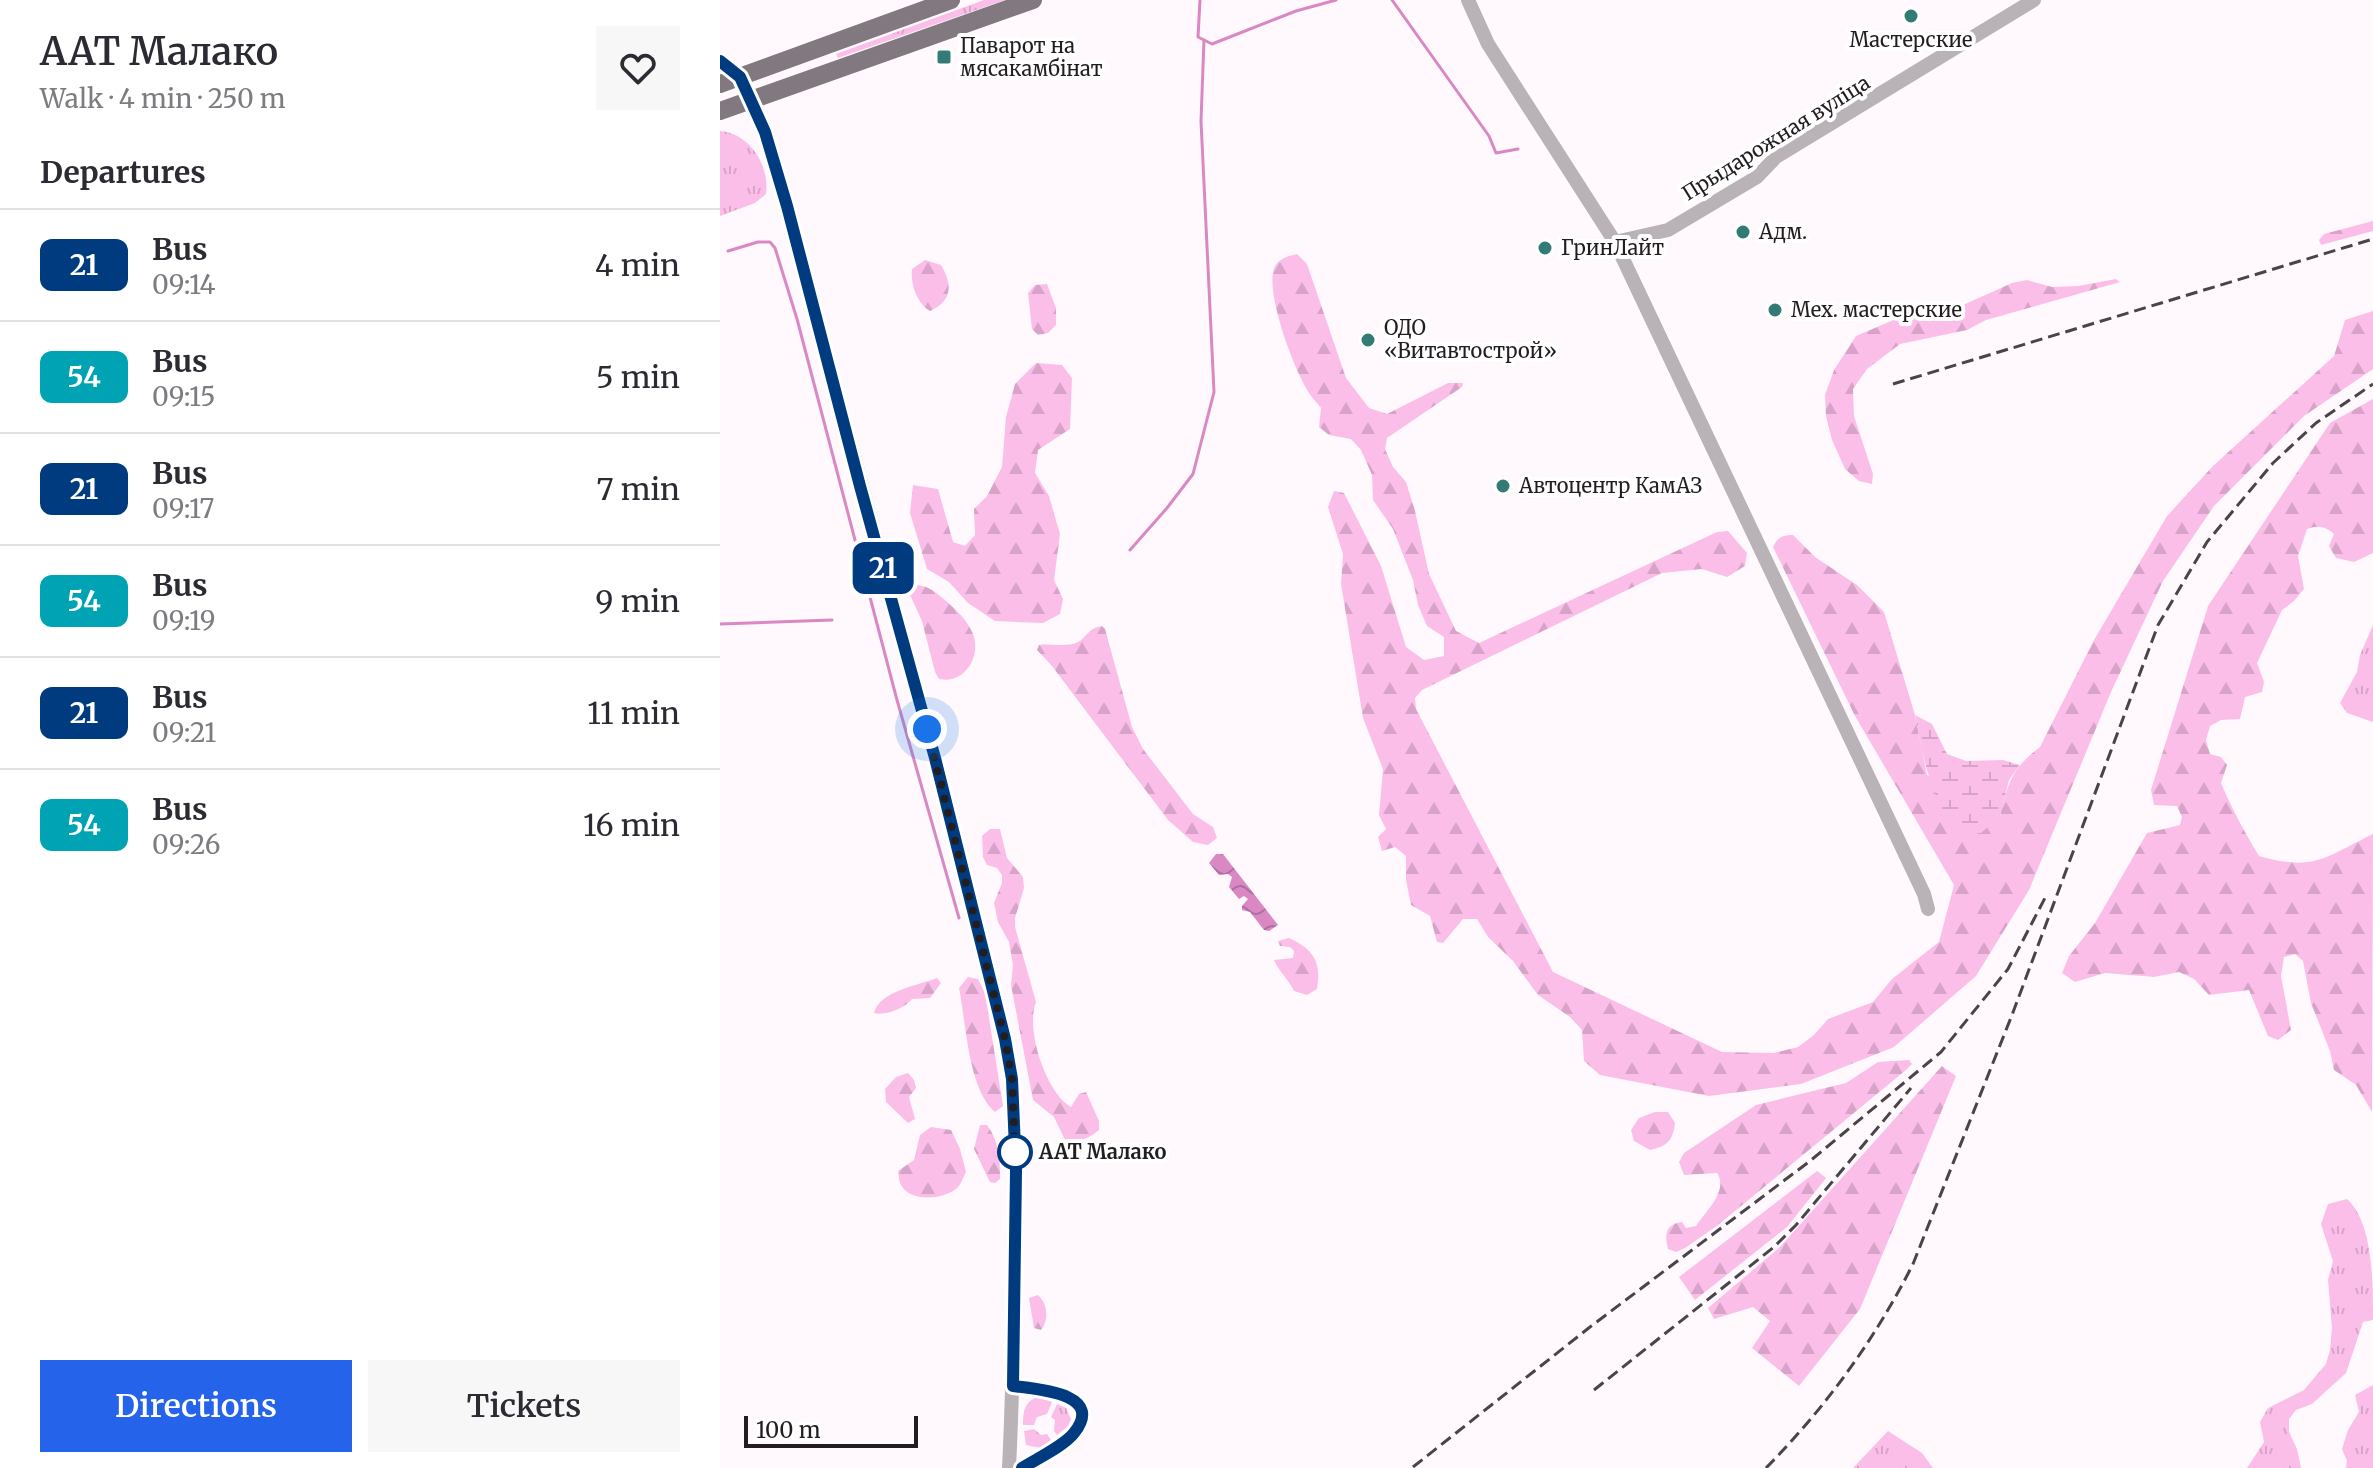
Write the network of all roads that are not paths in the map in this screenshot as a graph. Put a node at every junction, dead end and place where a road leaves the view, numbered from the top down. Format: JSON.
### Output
{"nodes":[{"id":1,"x":951,"y":0,"type":"edge"},
{"id":2,"x":1033,"y":0,"type":"edge"},
{"id":3,"x":1468,"y":0,"type":"edge"},
{"id":4,"x":2034,"y":0,"type":"edge"},
{"id":5,"x":720,"y":61,"type":"edge"},
{"id":6,"x":740,"y":77,"type":"junction"},
{"id":7,"x":720,"y":84,"type":"edge"},
{"id":8,"x":751,"y":101,"type":"junction"},
{"id":9,"x":720,"y":111,"type":"edge"},
{"id":10,"x":1615,"y":242,"type":"junction"},
{"id":11,"x":1928,"y":909,"type":"dead end"},
{"id":12,"x":1013,"y":1386,"type":"junction"},
{"id":13,"x":1009,"y":1468,"type":"edge"},
{"id":14,"x":1022,"y":1468,"type":"edge"}],
"edges":[{"from":1,"to":6,"type":"main road"},
{"from":2,"to":8,"type":"main road"},
{"from":3,"to":10,"type":"street"},
{"from":4,"to":10,"type":"street","name":"Прыдарожная вуліца"},
{"from":5,"to":6,"type":"street"},
{"from":6,"to":7,"type":"main road"},
{"from":6,"to":8,"type":"street"},
{"from":8,"to":9,"type":"main road"},
{"from":8,"to":12,"type":"street"},
{"from":10,"to":11,"type":"street"},
{"from":12,"to":13,"type":"street"},
{"from":12,"to":14,"type":"street"}]}
